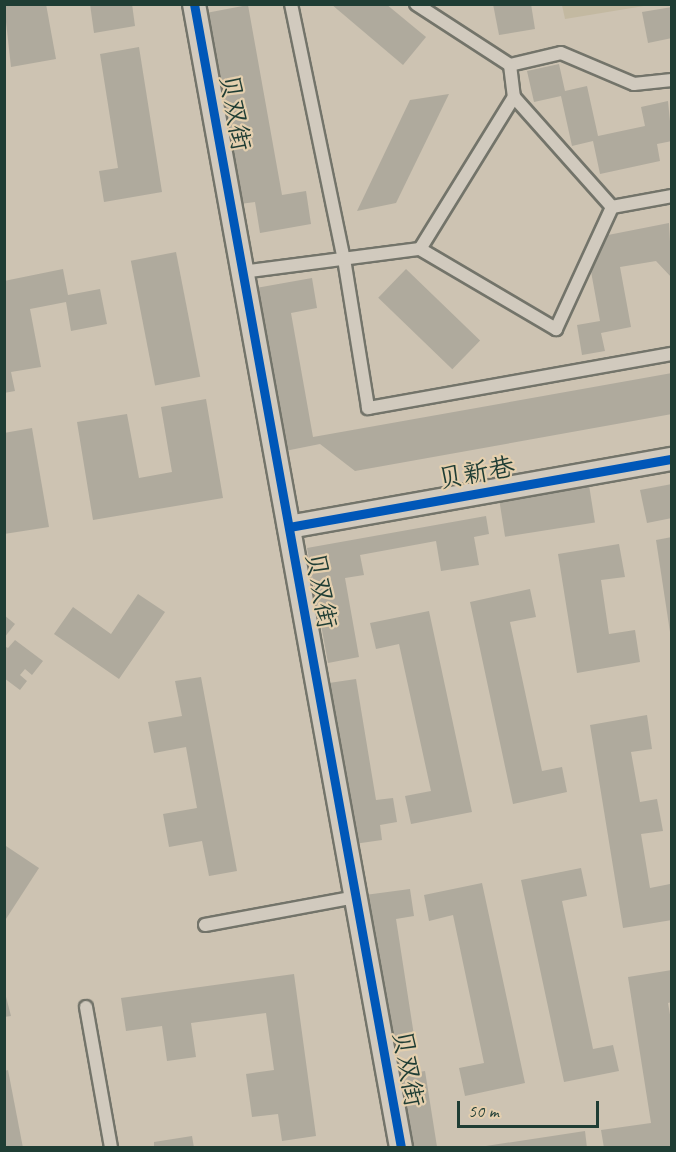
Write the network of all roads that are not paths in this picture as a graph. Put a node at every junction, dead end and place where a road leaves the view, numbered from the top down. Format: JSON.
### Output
{"nodes":[{"id":1,"x":195,"y":4,"type":"edge"},
{"id":2,"x":291,"y":4,"type":"edge"},
{"id":3,"x":416,"y":4,"type":"edge"},
{"id":4,"x":510,"y":65,"type":"junction"},
{"id":5,"x":672,"y":80,"type":"edge"},
{"id":6,"x":513,"y":97,"type":"junction"},
{"id":7,"x":672,"y":196,"type":"edge"},
{"id":8,"x":612,"y":207,"type":"junction"},
{"id":9,"x":420,"y":249,"type":"junction"},
{"id":10,"x":345,"y":259,"type":"junction"},
{"id":11,"x":242,"y":272,"type":"junction"},
{"id":12,"x":672,"y":354,"type":"edge"},
{"id":13,"x":672,"y":459,"type":"edge"},
{"id":14,"x":289,"y":527,"type":"junction"},
{"id":15,"x":356,"y":897,"type":"junction"},
{"id":16,"x":205,"y":925,"type":"dead end"},
{"id":17,"x":86,"y":1007,"type":"dead end"},
{"id":18,"x":111,"y":1148,"type":"edge"},
{"id":19,"x":401,"y":1148,"type":"edge"}],
"edges":[{"from":1,"to":11,"type":"street","name":"贝双街"},
{"from":2,"to":10,"type":"lane"},
{"from":3,"to":4,"type":"lane"},
{"from":4,"to":5,"type":"lane"},
{"from":4,"to":6,"type":"lane"},
{"from":6,"to":8,"type":"lane"},
{"from":6,"to":9,"type":"lane"},
{"from":7,"to":8,"type":"lane"},
{"from":8,"to":9,"type":"lane"},
{"from":9,"to":10,"type":"lane"},
{"from":10,"to":11,"type":"lane"},
{"from":10,"to":12,"type":"lane"},
{"from":11,"to":14,"type":"street","name":"贝双街"},
{"from":13,"to":14,"type":"street","name":"贝新巷"},
{"from":14,"to":15,"type":"street","name":"贝双街"},
{"from":15,"to":16,"type":"lane"},
{"from":15,"to":19,"type":"street","name":"贝双街"},
{"from":17,"to":18,"type":"lane"}]}
